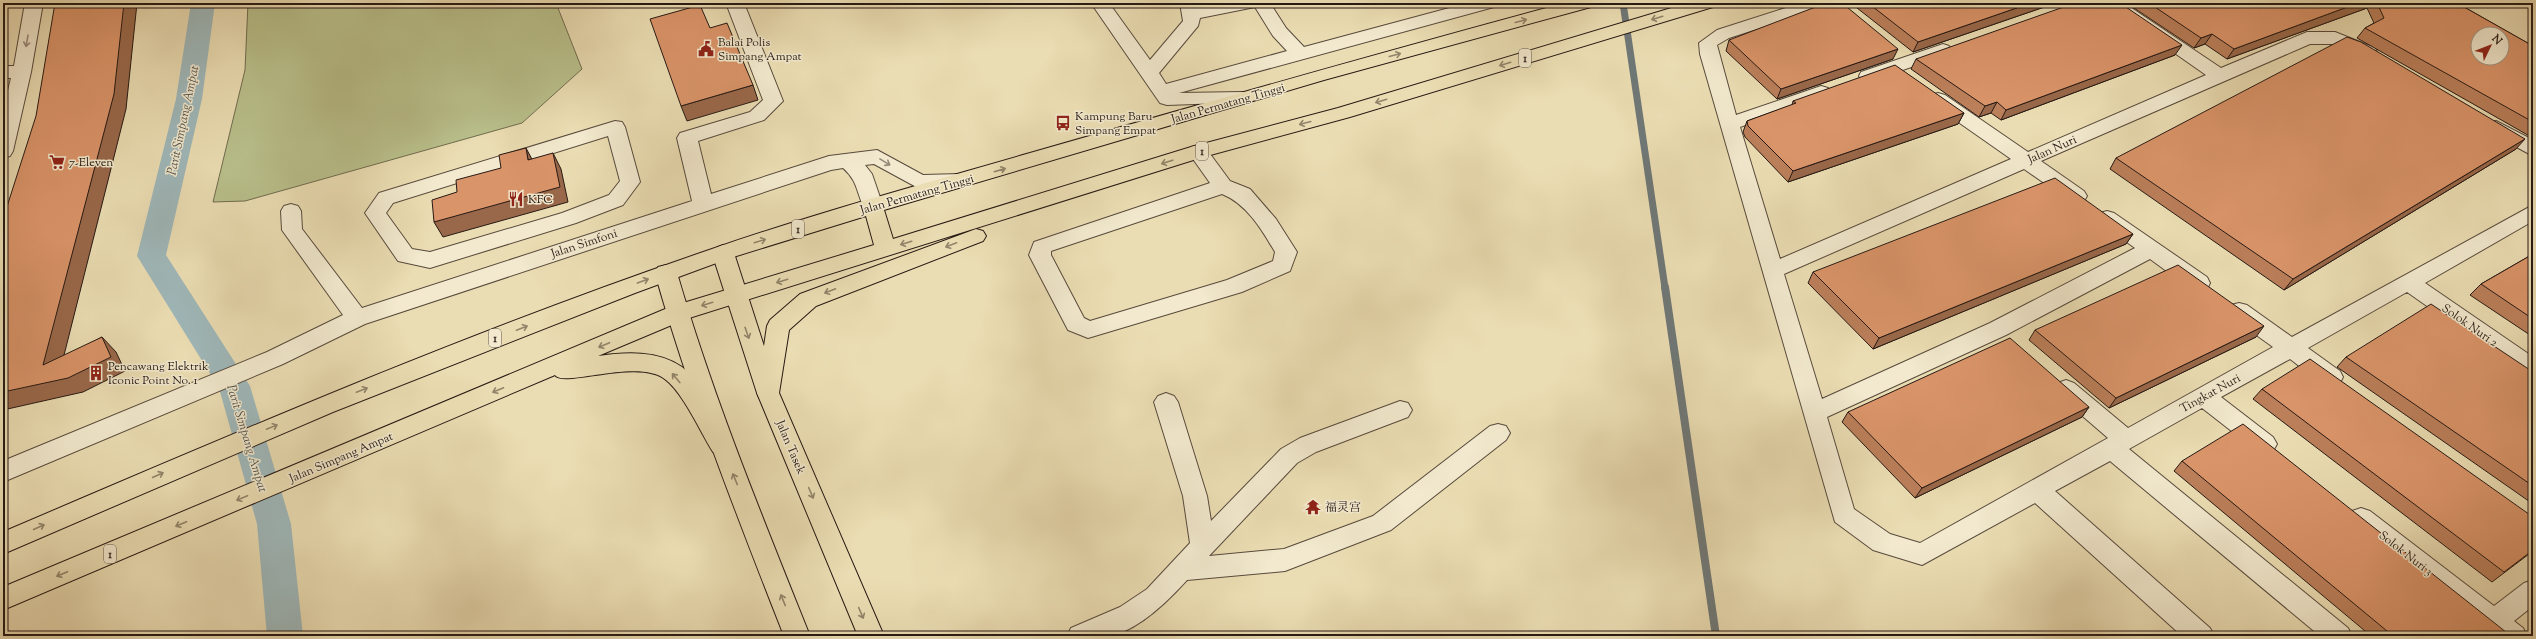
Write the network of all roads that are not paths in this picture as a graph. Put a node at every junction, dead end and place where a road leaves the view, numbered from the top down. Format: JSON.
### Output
{"nodes":[{"id":1,"x":34,"y":3,"type":"edge"},
{"id":2,"x":735,"y":3,"type":"edge"},
{"id":3,"x":1100,"y":3,"type":"edge"},
{"id":4,"x":1250,"y":3,"type":"edge"},
{"id":5,"x":1261,"y":3,"type":"edge"},
{"id":6,"x":1488,"y":3,"type":"edge"},
{"id":7,"x":1585,"y":3,"type":"edge"},
{"id":8,"x":1707,"y":3,"type":"edge"},
{"id":9,"x":1819,"y":3,"type":"edge"},
{"id":10,"x":2112,"y":3,"type":"edge"},
{"id":11,"x":1190,"y":9,"type":"edge"},
{"id":12,"x":1961,"y":44,"type":"edge"},
{"id":13,"x":1892,"y":47,"type":"edge"},
{"id":14,"x":1300,"y":54,"type":"junction"},
{"id":15,"x":2386,"y":62,"type":"edge"},
{"id":16,"x":1902,"y":64,"type":"junction"},
{"id":17,"x":3,"y":72,"type":"edge"},
{"id":18,"x":22,"y":72,"type":"junction"},
{"id":19,"x":1149,"y":73,"type":"junction"},
{"id":20,"x":2220,"y":76,"type":"junction"},
{"id":21,"x":1164,"y":95,"type":"junction"},
{"id":22,"x":1243,"y":98,"type":"junction"},
{"id":23,"x":2480,"y":118,"type":"edge"},
{"id":24,"x":1729,"y":124,"type":"junction"},
{"id":25,"x":1154,"y":125,"type":"junction"},
{"id":26,"x":2533,"y":149,"type":"edge"},
{"id":27,"x":3,"y":151,"type":"edge"},
{"id":28,"x":1198,"y":152,"type":"junction"},
{"id":29,"x":847,"y":160,"type":"junction"},
{"id":30,"x":2026,"y":160,"type":"junction"},
{"id":31,"x":962,"y":181,"type":"junction"},
{"id":32,"x":1223,"y":186,"type":"junction"},
{"id":33,"x":1064,"y":195,"type":"junction"},
{"id":34,"x":703,"y":205,"type":"junction"},
{"id":35,"x":873,"y":206,"type":"junction"},
{"id":36,"x":291,"y":211,"type":"dead end"},
{"id":37,"x":2533,"y":212,"type":"edge"},
{"id":38,"x":569,"y":218,"type":"junction"},
{"id":39,"x":573,"y":247,"type":"junction"},
{"id":40,"x":886,"y":249,"type":"junction"},
{"id":41,"x":2152,"y":249,"type":"junction"},
{"id":42,"x":723,"y":253,"type":"junction"},
{"id":43,"x":1772,"y":271,"type":"junction"},
{"id":44,"x":666,"y":273,"type":"junction"},
{"id":45,"x":2408,"y":282,"type":"junction"},
{"id":46,"x":736,"y":295,"type":"junction"},
{"id":47,"x":678,"y":313,"type":"junction"},
{"id":48,"x":357,"y":318,"type":"junction"},
{"id":49,"x":1998,"y":330,"type":"junction"},
{"id":50,"x":2015,"y":345,"type":"edge"},
{"id":51,"x":2291,"y":348,"type":"junction"},
{"id":52,"x":2533,"y":369,"type":"edge"},
{"id":53,"x":534,"y":375,"type":"junction"},
{"id":54,"x":2050,"y":375,"type":"edge"},
{"id":55,"x":2348,"y":388,"type":"edge"},
{"id":56,"x":768,"y":393,"type":"junction"},
{"id":57,"x":2204,"y":397,"type":"junction"},
{"id":58,"x":1166,"y":402,"type":"dead end"},
{"id":59,"x":1400,"y":410,"type":"dead end"},
{"id":60,"x":1814,"y":413,"type":"junction"},
{"id":61,"x":1498,"y":433,"type":"dead end"},
{"id":62,"x":2118,"y":444,"type":"junction"},
{"id":63,"x":721,"y":445,"type":"junction"},
{"id":64,"x":2286,"y":460,"type":"edge"},
{"id":65,"x":3,"y":472,"type":"edge"},
{"id":66,"x":2037,"y":490,"type":"junction"},
{"id":67,"x":2342,"y":504,"type":"edge"},
{"id":68,"x":3,"y":542,"type":"edge"},
{"id":69,"x":1203,"y":546,"type":"junction"},
{"id":70,"x":1181,"y":570,"type":"junction"},
{"id":71,"x":2533,"y":591,"type":"edge"},
{"id":72,"x":3,"y":599,"type":"edge"},
{"id":73,"x":2494,"y":621,"type":"junction"},
{"id":74,"x":797,"y":636,"type":"edge"},
{"id":75,"x":871,"y":636,"type":"edge"},
{"id":76,"x":1080,"y":636,"type":"edge"},
{"id":77,"x":2200,"y":636,"type":"edge"},
{"id":78,"x":2338,"y":636,"type":"edge"},
{"id":79,"x":2514,"y":636,"type":"edge"}],
"edges":[{"from":1,"to":18,"type":"street","one_way":true},
{"from":2,"to":34,"type":"street"},
{"from":3,"to":19,"type":"street"},
{"from":4,"to":11,"type":"street"},
{"from":5,"to":14,"type":"street"},
{"from":6,"to":14,"type":"street"},
{"from":22,"to":7,"type":"main road","name":"Jalan Permatang Tinggi","number":"1","one_way":true},
{"from":8,"to":28,"type":"main road","number":"1","one_way":true},
{"from":9,"to":24,"type":"street","name":"Tingkat Nuri"},
{"from":10,"to":20,"type":"street"},
{"from":11,"to":19,"type":"street"},
{"from":12,"to":16,"type":"street"},
{"from":13,"to":16,"type":"street"},
{"from":14,"to":21,"type":"street"},
{"from":15,"to":20,"type":"street","name":"Jalan Nuri"},
{"from":16,"to":24,"type":"street"},
{"from":16,"to":30,"type":"street"},
{"from":17,"to":18,"type":"street"},
{"from":18,"to":27,"type":"street"},
{"from":19,"to":21,"type":"street"},
{"from":20,"to":30,"type":"street","name":"Jalan Nuri"},
{"from":21,"to":22,"type":"street"},
{"from":21,"to":25,"type":"street"},
{"from":22,"to":25,"type":"main road","name":"Jalan Permatang Tinggi","number":"1"},
{"from":23,"to":26,"type":"street"},
{"from":24,"to":43,"type":"street","name":"Tingkat Nuri"},
{"from":31,"to":25,"type":"main road","name":"Jalan Permatang Tinggi","number":"1","one_way":true},
{"from":28,"to":32,"type":"street"},
{"from":28,"to":33,"type":"main road","number":"1","one_way":true},
{"from":29,"to":31,"type":"street","name":"Jalan Simfoni","one_way":true},
{"from":29,"to":34,"type":"street","name":"Jalan Simfoni"},
{"from":29,"to":35,"type":"street"},
{"from":30,"to":41,"type":"street"},
{"from":30,"to":43,"type":"street","name":"Jalan Nuri"},
{"from":31,"to":35,"type":"main road","name":"Jalan Permatang Tinggi","number":"1"},
{"from":32,"to":32,"type":"street"},
{"from":33,"to":40,"type":"main road","number":"1","one_way":true},
{"from":33,"to":56,"type":"main road","one_way":true},
{"from":34,"to":39,"type":"street","name":"Jalan Simfoni"},
{"from":35,"to":40,"type":"main road"},
{"from":42,"to":35,"type":"main road","name":"Jalan Permatang Tinggi","number":"1","one_way":true},
{"from":36,"to":48,"type":"street"},
{"from":37,"to":45,"type":"street","name":"Tingkat Nuri"},
{"from":38,"to":38,"type":"street"},
{"from":38,"to":39,"type":"street"},
{"from":39,"to":48,"type":"street","name":"Jalan Simfoni"},
{"from":40,"to":46,"type":"main road","number":"1","one_way":true},
{"from":41,"to":49,"type":"street"},
{"from":41,"to":51,"type":"street"},
{"from":42,"to":44,"type":"main road","name":"Jalan Permatang Tinggi","number":"1"},
{"from":42,"to":46,"type":"main road","name":"Jalan Tasek"},
{"from":43,"to":60,"type":"street","name":"Tingkat Nuri"},
{"from":44,"to":47,"type":"main road"},
{"from":68,"to":44,"type":"main road","number":"1","one_way":true},
{"from":45,"to":51,"type":"street","name":"Tingkat Nuri"},
{"from":45,"to":52,"type":"street","name":"Solok Nuri 2"},
{"from":46,"to":47,"type":"main road","number":"1","one_way":true},
{"from":46,"to":56,"type":"main road","name":"Jalan Tasek","one_way":true},
{"from":47,"to":53,"type":"main road","name":"Jalan Simpang Ampat","number":"1","one_way":true},
{"from":47,"to":63,"type":"main road"},
{"from":48,"to":65,"type":"street","name":"Jalan Simfoni"},
{"from":49,"to":50,"type":"street"},
{"from":49,"to":60,"type":"street"},
{"from":51,"to":55,"type":"street"},
{"from":51,"to":57,"type":"street","name":"Tingkat Nuri"},
{"from":63,"to":53,"type":"main road","one_way":true},
{"from":53,"to":72,"type":"main road","name":"Jalan Simpang Ampat","number":"1","one_way":true},
{"from":54,"to":62,"type":"street"},
{"from":56,"to":75,"type":"main road","name":"Jalan Tasek","one_way":true},
{"from":57,"to":62,"type":"street","name":"Tingkat Nuri"},
{"from":57,"to":64,"type":"street"},
{"from":58,"to":69,"type":"street"},
{"from":59,"to":69,"type":"street"},
{"from":60,"to":66,"type":"street","name":"Tingkat Nuri"},
{"from":61,"to":70,"type":"street"},
{"from":62,"to":66,"type":"street","name":"Tingkat Nuri"},
{"from":62,"to":78,"type":"street"},
{"from":74,"to":63,"type":"main road","one_way":true},
{"from":66,"to":77,"type":"street"},
{"from":67,"to":73,"type":"street","name":"Solok Nuri 3"},
{"from":69,"to":70,"type":"street"},
{"from":70,"to":76,"type":"street"},
{"from":71,"to":73,"type":"street"},
{"from":73,"to":79,"type":"street","name":"Solok Nuri 3"}]}
